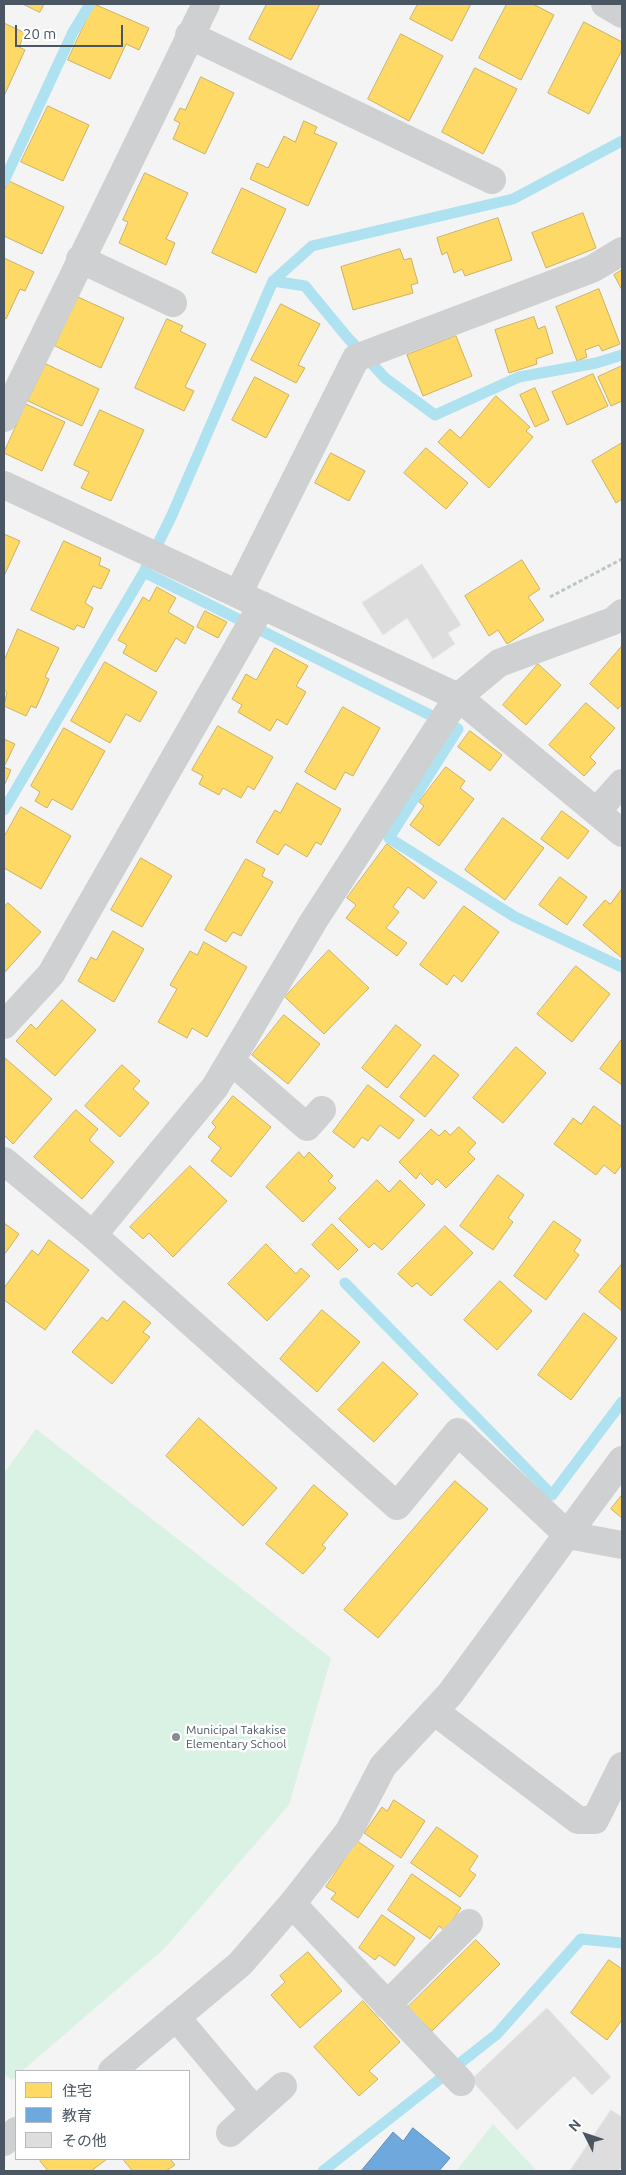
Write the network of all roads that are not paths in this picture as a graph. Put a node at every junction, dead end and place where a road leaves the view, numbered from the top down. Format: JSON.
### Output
{"nodes":[{"id":1,"x":206,"y":4,"type":"edge"},
{"id":2,"x":605,"y":4,"type":"edge"},
{"id":3,"x":622,"y":14,"type":"edge"},
{"id":4,"x":190,"y":35,"type":"junction"},
{"id":5,"x":492,"y":180,"type":"dead end"},
{"id":6,"x":622,"y":251,"type":"edge"},
{"id":7,"x":80,"y":260,"type":"junction"},
{"id":8,"x":173,"y":303,"type":"dead end"},
{"id":9,"x":4,"y":418,"type":"edge"},
{"id":10,"x":4,"y":485,"type":"edge"},
{"id":11,"x":238,"y":594,"type":"junction"},
{"id":12,"x":622,"y":613,"type":"edge"},
{"id":13,"x":254,"y":620,"type":"junction"},
{"id":14,"x":448,"y":713,"type":"junction"},
{"id":15,"x":622,"y":783,"type":"edge"},
{"id":16,"x":597,"y":811,"type":"junction"},
{"id":17,"x":622,"y":833,"type":"edge"},
{"id":18,"x":4,"y":1025,"type":"edge"},
{"id":19,"x":231,"y":1061,"type":"junction"},
{"id":20,"x":322,"y":1110,"type":"dead end"},
{"id":21,"x":4,"y":1161,"type":"edge"},
{"id":22,"x":94,"y":1235,"type":"junction"},
{"id":23,"x":622,"y":1460,"type":"edge"},
{"id":24,"x":568,"y":1535,"type":"junction"},
{"id":25,"x":622,"y":1545,"type":"edge"},
{"id":26,"x":434,"y":1711,"type":"junction"},
{"id":27,"x":622,"y":1766,"type":"edge"},
{"id":28,"x":292,"y":1904,"type":"junction"},
{"id":29,"x":469,"y":1923,"type":"dead end"},
{"id":30,"x":387,"y":2004,"type":"junction"},
{"id":31,"x":176,"y":2018,"type":"junction"},
{"id":32,"x":113,"y":2070,"type":"edge"},
{"id":33,"x":453,"y":2074,"type":"dead end"},
{"id":34,"x":283,"y":2086,"type":"dead end"},
{"id":35,"x":255,"y":2111,"type":"junction"},
{"id":36,"x":15,"y":2132,"type":"edge"},
{"id":37,"x":230,"y":2133,"type":"dead end"},
{"id":38,"x":4,"y":2142,"type":"edge"}],
"edges":[{"from":1,"to":4,"type":"street"},
{"from":2,"to":3,"type":"street"},
{"from":4,"to":5,"type":"street"},
{"from":4,"to":7,"type":"street"},
{"from":6,"to":11,"type":"street"},
{"from":7,"to":8,"type":"street"},
{"from":7,"to":9,"type":"street"},
{"from":10,"to":11,"type":"street"},
{"from":11,"to":13,"type":"street"},
{"from":12,"to":14,"type":"street"},
{"from":13,"to":14,"type":"street"},
{"from":13,"to":18,"type":"street"},
{"from":14,"to":16,"type":"street"},
{"from":14,"to":19,"type":"street"},
{"from":15,"to":16,"type":"street"},
{"from":16,"to":17,"type":"street"},
{"from":19,"to":20,"type":"street"},
{"from":19,"to":22,"type":"street"},
{"from":21,"to":22,"type":"street"},
{"from":22,"to":24,"type":"street"},
{"from":23,"to":24,"type":"street"},
{"from":24,"to":25,"type":"street"},
{"from":24,"to":26,"type":"street"},
{"from":26,"to":27,"type":"street"},
{"from":26,"to":28,"type":"street"},
{"from":28,"to":30,"type":"street"},
{"from":28,"to":31,"type":"street"},
{"from":29,"to":30,"type":"street"},
{"from":30,"to":33,"type":"street"},
{"from":31,"to":32,"type":"street"},
{"from":31,"to":35,"type":"street"},
{"from":34,"to":35,"type":"street"},
{"from":35,"to":37,"type":"street"},
{"from":36,"to":38,"type":"street"}]}
